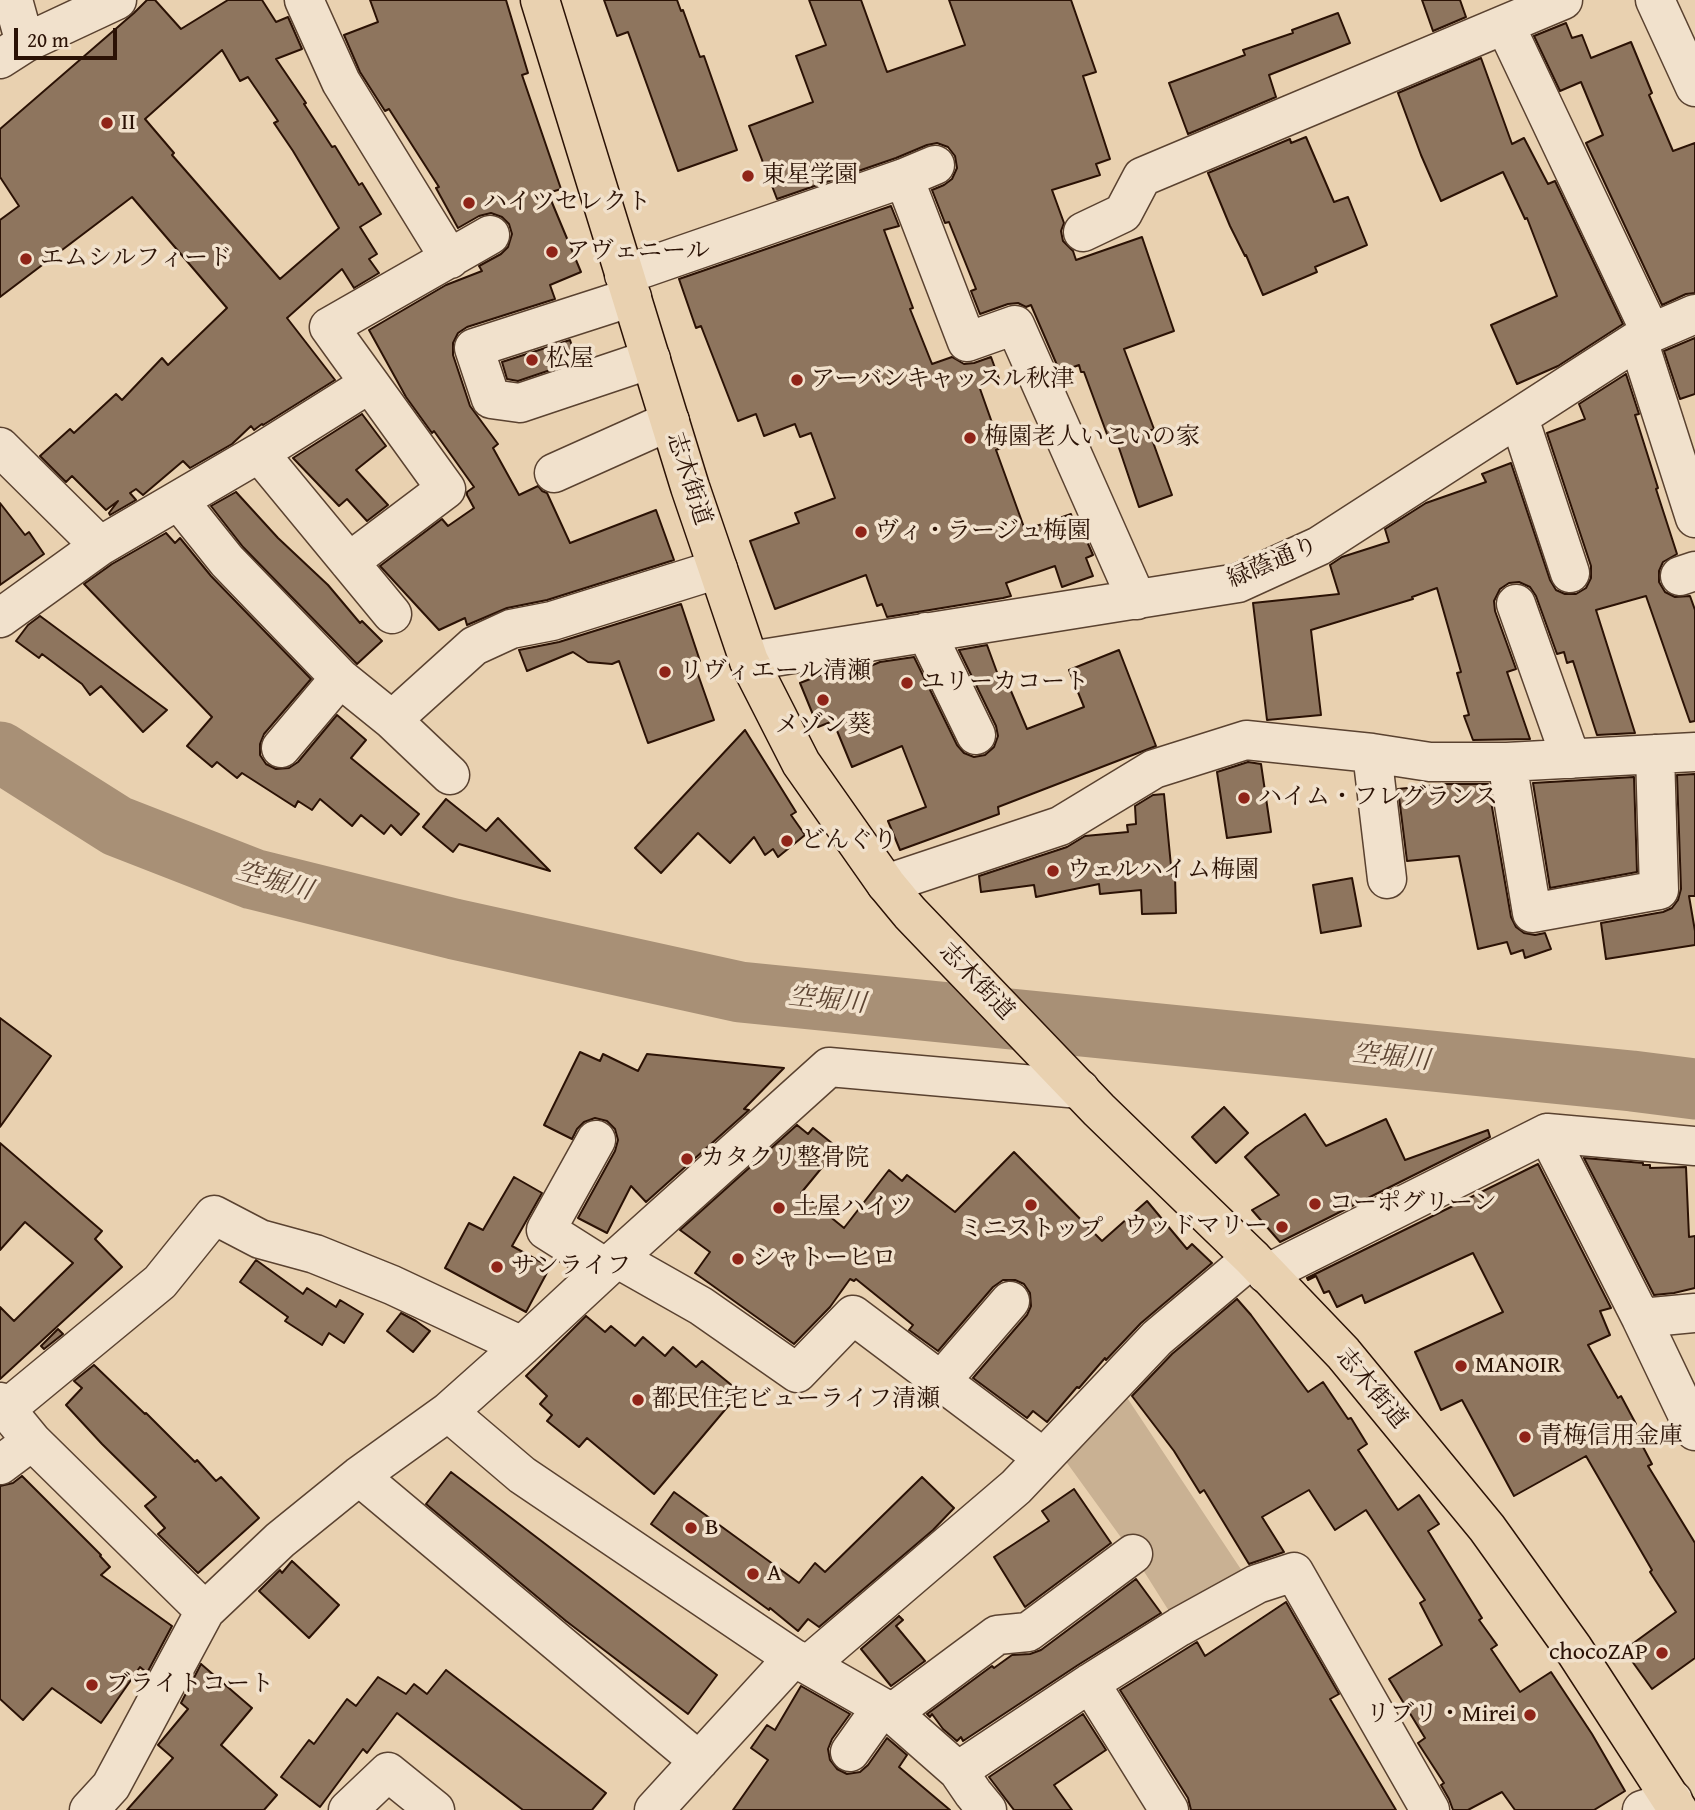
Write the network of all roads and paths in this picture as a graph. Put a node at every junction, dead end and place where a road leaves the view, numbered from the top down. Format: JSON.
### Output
{"nodes":[{"id":1,"x":13,"y":0,"type":"edge"},
{"id":2,"x":117,"y":0,"type":"edge"},
{"id":3,"x":304,"y":0,"type":"edge"},
{"id":4,"x":540,"y":0,"type":"edge"},
{"id":5,"x":1563,"y":0,"type":"edge"},
{"id":6,"x":1655,"y":0,"type":"edge"},
{"id":7,"x":1505,"y":25,"type":"junction"},
{"id":8,"x":13,"y":51,"type":"edge"},
{"id":9,"x":1695,"y":87,"type":"edge"},
{"id":10,"x":1083,"y":232,"type":"dead end"},
{"id":11,"x":490,"y":234,"type":"dead end"},
{"id":12,"x":450,"y":259,"type":"junction"},
{"id":13,"x":628,"y":286,"type":"junction"},
{"id":14,"x":1695,"y":314,"type":"edge"},
{"id":15,"x":1644,"y":336,"type":"junction"},
{"id":16,"x":651,"y":359,"type":"junction"},
{"id":17,"x":369,"y":384,"type":"junction"},
{"id":18,"x":1519,"y":418,"type":"junction"},
{"id":19,"x":670,"y":421,"type":"junction"},
{"id":20,"x":0,"y":447,"type":"edge"},
{"id":21,"x":258,"y":453,"type":"junction"},
{"id":22,"x":554,"y":473,"type":"dead end"},
{"id":23,"x":179,"y":501,"type":"junction"},
{"id":24,"x":1695,"y":518,"type":"edge"},
{"id":25,"x":100,"y":546,"type":"junction"},
{"id":26,"x":349,"y":562,"type":"junction"},
{"id":27,"x":718,"y":569,"type":"junction"},
{"id":28,"x":1570,"y":573,"type":"dead end"},
{"id":29,"x":1137,"y":600,"type":"junction"},
{"id":30,"x":1516,"y":604,"type":"dead end"},
{"id":31,"x":392,"y":614,"type":"dead end"},
{"id":32,"x":0,"y":618,"type":"edge"},
{"id":33,"x":926,"y":632,"type":"junction"},
{"id":34,"x":749,"y":661,"type":"junction"},
{"id":35,"x":340,"y":678,"type":"junction"},
{"id":36,"x":391,"y":720,"type":"junction"},
{"id":37,"x":976,"y":735,"type":"dead end"},
{"id":38,"x":281,"y":748,"type":"dead end"},
{"id":39,"x":1695,"y":752,"type":"edge"},
{"id":40,"x":1372,"y":753,"type":"junction"},
{"id":41,"x":1654,"y":754,"type":"junction"},
{"id":42,"x":1571,"y":759,"type":"junction"},
{"id":43,"x":1507,"y":762,"type":"junction"},
{"id":44,"x":450,"y":775,"type":"dead end"},
{"id":45,"x":1387,"y":879,"type":"dead end"},
{"id":46,"x":886,"y":884,"type":"junction"},
{"id":47,"x":1071,"y":1081,"type":"junction"},
{"id":48,"x":1547,"y":1133,"type":"junction"},
{"id":49,"x":596,"y":1140,"type":"dead end"},
{"id":50,"x":1695,"y":1146,"type":"edge"},
{"id":51,"x":612,"y":1264,"type":"junction"},
{"id":52,"x":1259,"y":1266,"type":"junction"},
{"id":53,"x":1010,"y":1301,"type":"dead end"},
{"id":54,"x":1695,"y":1313,"type":"edge"},
{"id":55,"x":1641,"y":1318,"type":"junction"},
{"id":56,"x":522,"y":1346,"type":"junction"},
{"id":57,"x":941,"y":1381,"type":"junction"},
{"id":58,"x":3,"y":1405,"type":"edge"},
{"id":59,"x":448,"y":1412,"type":"junction"},
{"id":60,"x":1695,"y":1432,"type":"edge"},
{"id":61,"x":32,"y":1441,"type":"junction"},
{"id":62,"x":1042,"y":1457,"type":"junction"},
{"id":63,"x":0,"y":1465,"type":"edge"},
{"id":64,"x":359,"y":1476,"type":"junction"},
{"id":65,"x":1133,"y":1555,"type":"dead end"},
{"id":66,"x":205,"y":1611,"type":"junction"},
{"id":67,"x":800,"y":1662,"type":"junction"},
{"id":68,"x":1090,"y":1682,"type":"junction"},
{"id":69,"x":887,"y":1710,"type":"junction"},
{"id":70,"x":850,"y":1752,"type":"dead end"},
{"id":71,"x":699,"y":1761,"type":"junction"},
{"id":72,"x":969,"y":1796,"type":"edge"},
{"id":73,"x":1664,"y":1807,"type":"edge"},
{"id":74,"x":89,"y":1810,"type":"edge"},
{"id":75,"x":348,"y":1810,"type":"edge"},
{"id":76,"x":435,"y":1810,"type":"edge"},
{"id":77,"x":654,"y":1810,"type":"edge"},
{"id":78,"x":1169,"y":1810,"type":"edge"},
{"id":79,"x":1430,"y":1810,"type":"edge"}],
"edges":[{"from":1,"to":8,"type":"street"},
{"from":2,"to":8,"type":"street"},
{"from":3,"to":12,"type":"street"},
{"from":4,"to":13,"type":"main road","name":"志木街道"},
{"from":5,"to":7,"type":"street"},
{"from":6,"to":9,"type":"street"},
{"from":7,"to":10,"type":"street"},
{"from":7,"to":15,"type":"street"},
{"from":11,"to":12,"type":"street"},
{"from":12,"to":17,"type":"street"},
{"from":13,"to":16,"type":"main road","name":"志木街道"},
{"from":13,"to":16,"type":"street"},
{"from":13,"to":29,"type":"street"},
{"from":14,"to":15,"type":"street","name":"緑蔭通り"},
{"from":15,"to":18,"type":"street","name":"緑蔭通り"},
{"from":15,"to":24,"type":"street"},
{"from":16,"to":19,"type":"main road","name":"志木街道"},
{"from":17,"to":21,"type":"street"},
{"from":17,"to":26,"type":"street"},
{"from":18,"to":28,"type":"street"},
{"from":18,"to":29,"type":"street","name":"緑蔭通り"},
{"from":19,"to":22,"type":"street"},
{"from":19,"to":27,"type":"main road","name":"志木街道"},
{"from":20,"to":25,"type":"street"},
{"from":21,"to":23,"type":"street"},
{"from":21,"to":26,"type":"street"},
{"from":23,"to":25,"type":"street"},
{"from":23,"to":35,"type":"street"},
{"from":25,"to":32,"type":"street"},
{"from":26,"to":31,"type":"street"},
{"from":27,"to":34,"type":"main road","name":"志木街道"},
{"from":27,"to":36,"type":"street"},
{"from":29,"to":33,"type":"street","name":"緑蔭通り"},
{"from":30,"to":42,"type":"street"},
{"from":33,"to":34,"type":"street","name":"緑蔭通り"},
{"from":33,"to":37,"type":"street"},
{"from":34,"to":46,"type":"main road","name":"志木街道"},
{"from":35,"to":36,"type":"street"},
{"from":35,"to":38,"type":"street"},
{"from":36,"to":44,"type":"street"},
{"from":39,"to":41,"type":"street"},
{"from":40,"to":43,"type":"street"},
{"from":40,"to":45,"type":"street"},
{"from":40,"to":46,"type":"street"},
{"from":41,"to":42,"type":"street"},
{"from":41,"to":43,"type":"street"},
{"from":42,"to":43,"type":"street"},
{"from":46,"to":47,"type":"main road","name":"志木街道"},
{"from":47,"to":51,"type":"street"},
{"from":47,"to":52,"type":"main road","name":"志木街道"},
{"from":48,"to":50,"type":"street"},
{"from":48,"to":52,"type":"street"},
{"from":48,"to":55,"type":"street"},
{"from":49,"to":51,"type":"street"},
{"from":51,"to":56,"type":"street"},
{"from":51,"to":57,"type":"street"},
{"from":52,"to":62,"type":"street"},
{"from":52,"to":73,"type":"main road","name":"志木街道"},
{"from":53,"to":57,"type":"street"},
{"from":54,"to":55,"type":"street"},
{"from":55,"to":60,"type":"street"},
{"from":56,"to":58,"type":"street"},
{"from":56,"to":59,"type":"street"},
{"from":57,"to":62,"type":"street"},
{"from":58,"to":61,"type":"street"},
{"from":59,"to":64,"type":"street"},
{"from":59,"to":67,"type":"street"},
{"from":61,"to":63,"type":"street"},
{"from":61,"to":66,"type":"street"},
{"from":62,"to":67,"type":"street"},
{"from":64,"to":66,"type":"street"},
{"from":64,"to":71,"type":"street"},
{"from":65,"to":69,"type":"street"},
{"from":66,"to":74,"type":"street"},
{"from":67,"to":69,"type":"street"},
{"from":67,"to":71,"type":"street"},
{"from":68,"to":72,"type":"street"},
{"from":68,"to":78,"type":"street"},
{"from":68,"to":79,"type":"street"},
{"from":69,"to":70,"type":"street"},
{"from":69,"to":72,"type":"street"},
{"from":71,"to":77,"type":"street"},
{"from":75,"to":76,"type":"street"}]}
